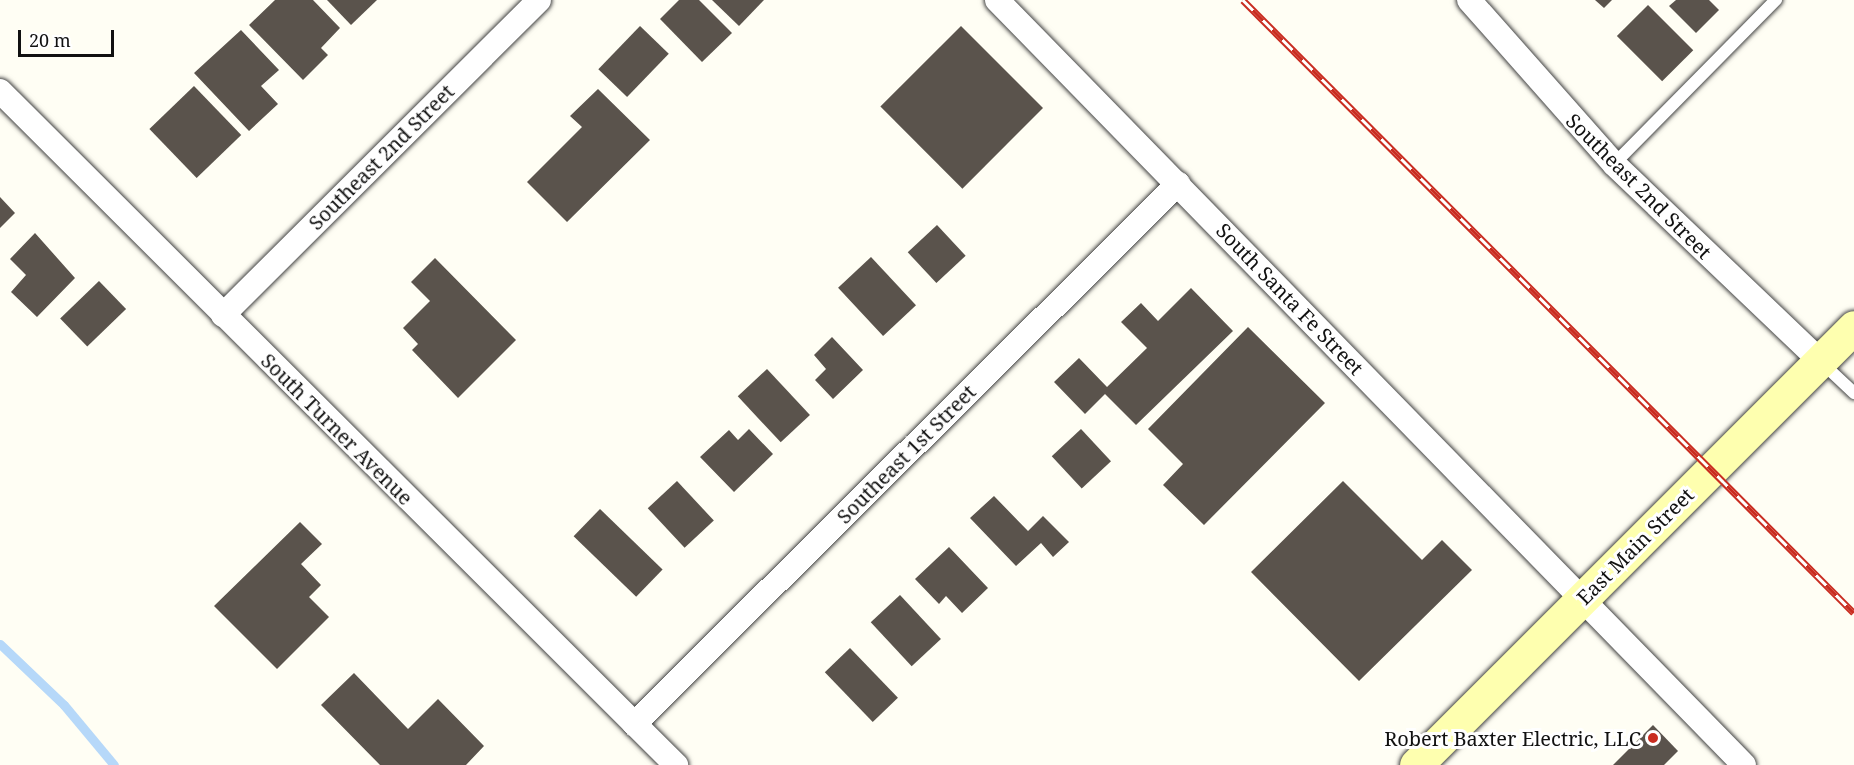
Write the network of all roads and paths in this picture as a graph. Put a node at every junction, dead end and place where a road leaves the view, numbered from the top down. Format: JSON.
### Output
{"nodes":[{"id":1,"x":539,"y":0,"type":"edge"},
{"id":2,"x":997,"y":0,"type":"edge"},
{"id":3,"x":1469,"y":0,"type":"edge"},
{"id":4,"x":1776,"y":0,"type":"edge"},
{"id":5,"x":0,"y":91,"type":"edge"},
{"id":6,"x":1614,"y":164,"type":"junction"},
{"id":7,"x":1178,"y":184,"type":"junction"},
{"id":8,"x":223,"y":315,"type":"junction"},
{"id":9,"x":1854,"y":327,"type":"edge"},
{"id":10,"x":1820,"y":361,"type":"junction"},
{"id":11,"x":1854,"y":393,"type":"edge"},
{"id":12,"x":1582,"y":600,"type":"junction"},
{"id":13,"x":634,"y":724,"type":"junction"},
{"id":14,"x":676,"y":765,"type":"edge"},
{"id":15,"x":1416,"y":765,"type":"edge"},
{"id":16,"x":1744,"y":765,"type":"edge"}],
"edges":[{"from":1,"to":8,"type":"street","name":"Southeast 2nd Street"},
{"from":2,"to":7,"type":"street","name":"South Santa Fe Street"},
{"from":3,"to":6,"type":"street","name":"Southeast 2nd Street"},
{"from":4,"to":6,"type":"lane"},
{"from":5,"to":8,"type":"street","name":"South Turner Avenue"},
{"from":6,"to":10,"type":"street","name":"Southeast 2nd Street"},
{"from":7,"to":12,"type":"street","name":"South Santa Fe Street"},
{"from":7,"to":13,"type":"street","name":"Southeast 1st Street"},
{"from":8,"to":13,"type":"street","name":"South Turner Avenue"},
{"from":9,"to":10,"type":"main road","name":"East Main Street"},
{"from":10,"to":11,"type":"lane"},
{"from":10,"to":12,"type":"main road","name":"East Main Street"},
{"from":12,"to":15,"type":"main road","name":"East Main Street"},
{"from":12,"to":16,"type":"street","name":"South Santa Fe Street"},
{"from":13,"to":14,"type":"street","name":"South Turner Avenue"}]}
